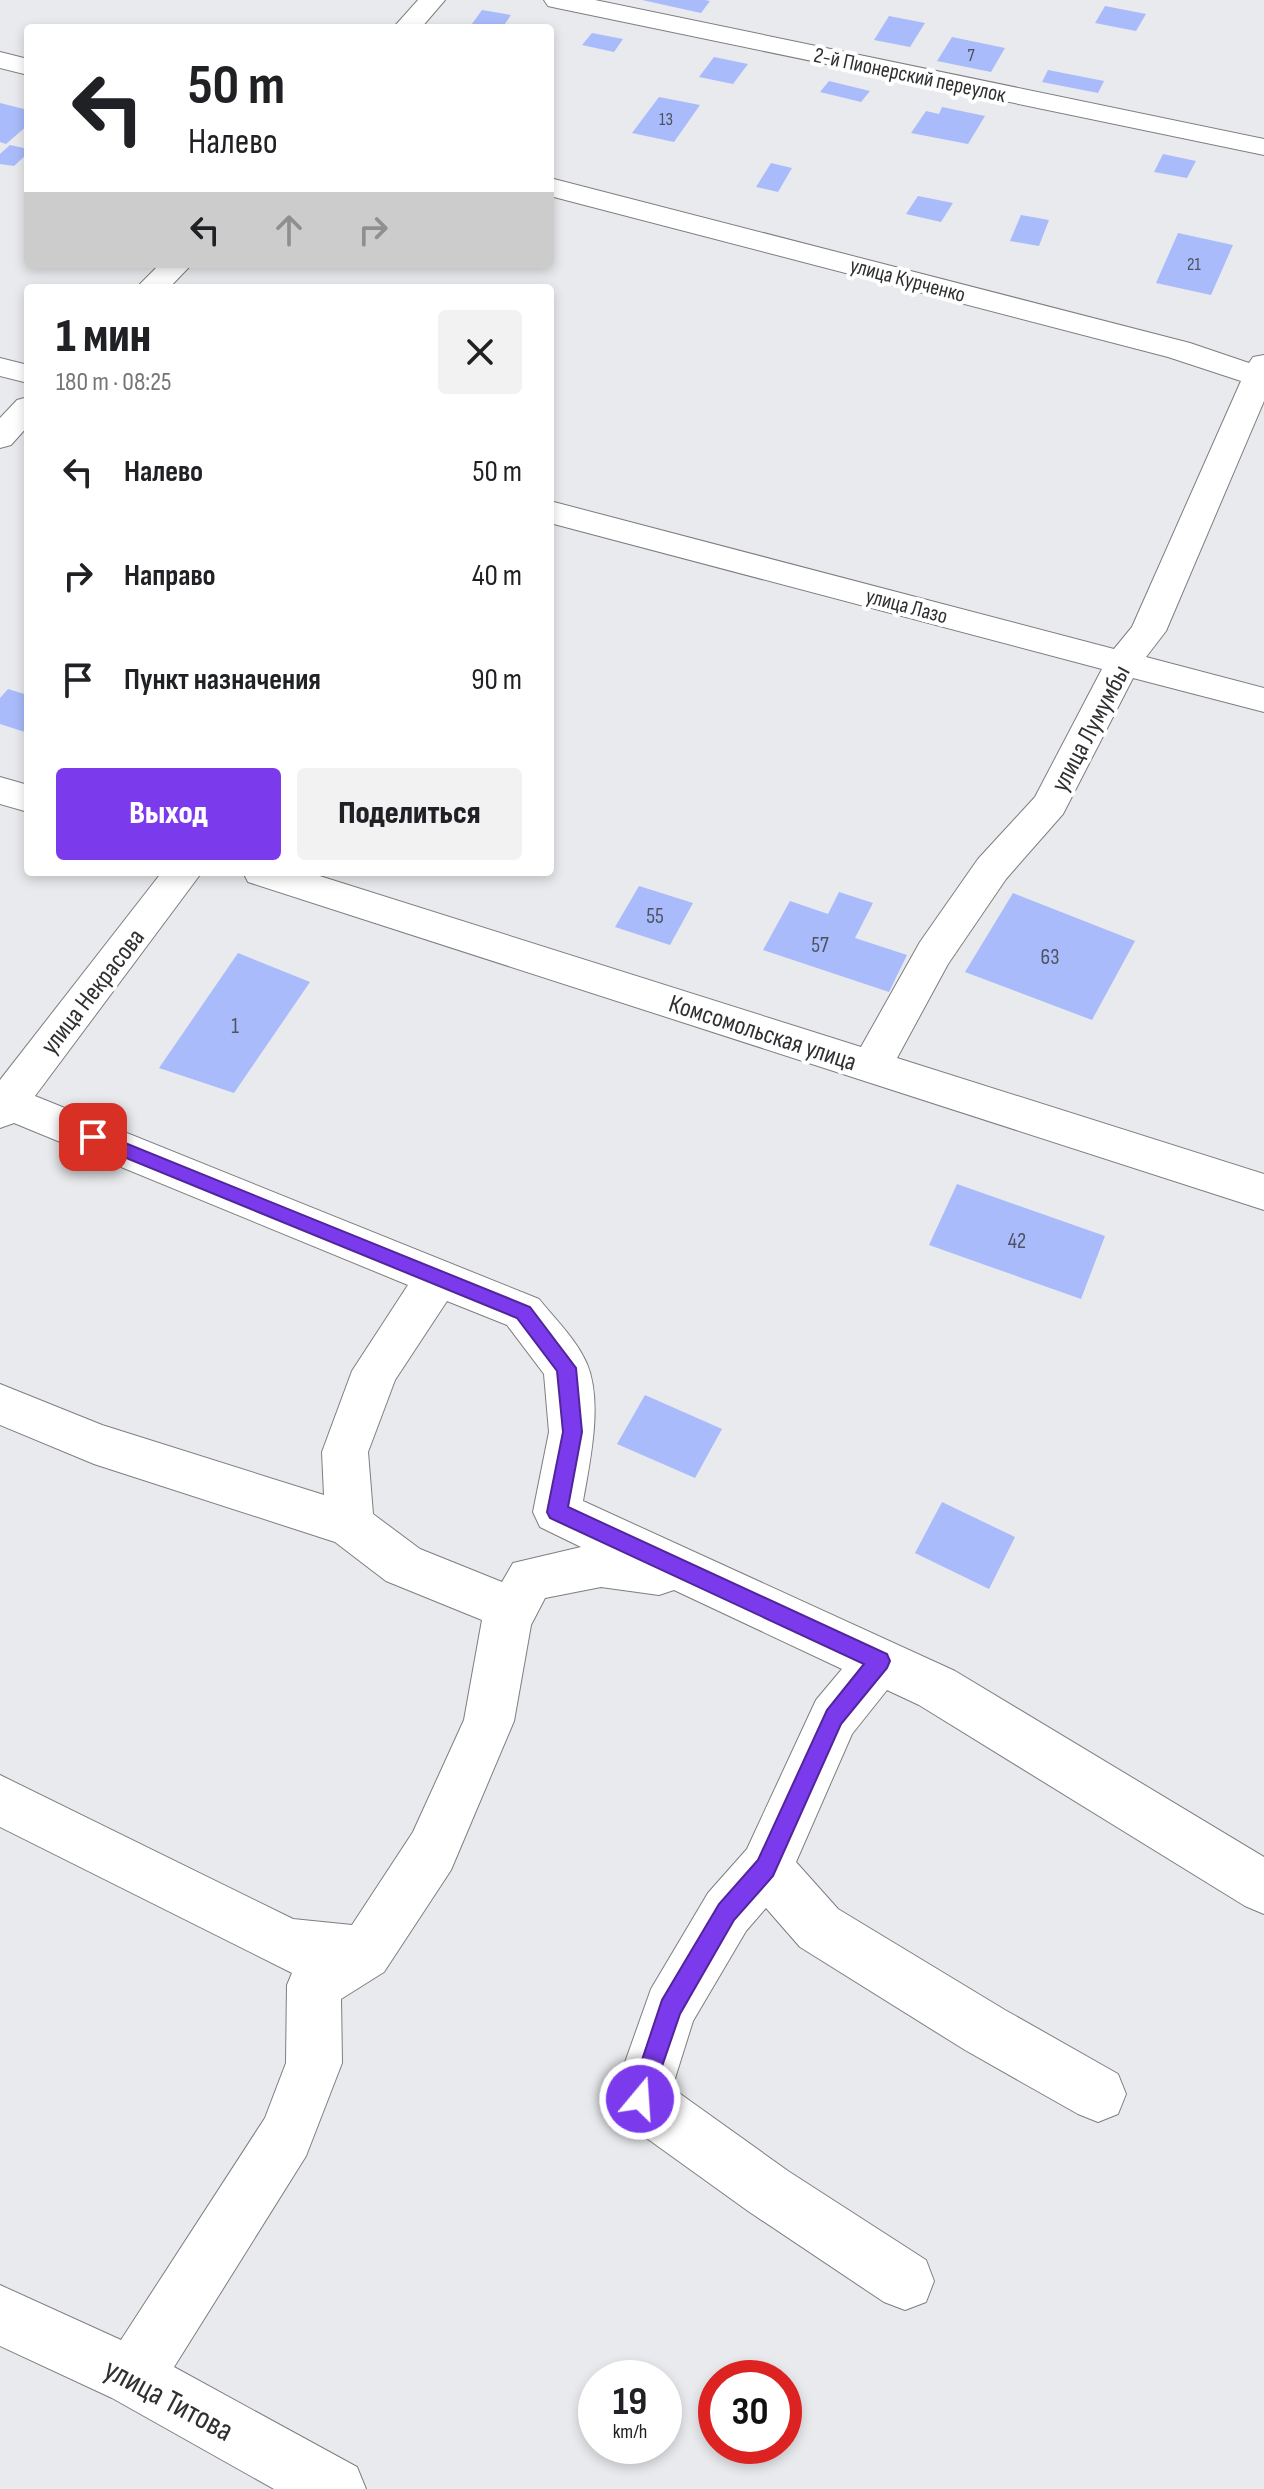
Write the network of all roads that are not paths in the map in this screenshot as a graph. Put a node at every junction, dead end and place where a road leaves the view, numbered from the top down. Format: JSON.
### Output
{"nodes":[{"id":1,"x":432,"y":0,"type":"edge"},
{"id":2,"x":557,"y":0,"type":"edge"},
{"id":3,"x":410,"y":24,"type":"edge"},
{"id":4,"x":0,"y":60,"type":"edge"},
{"id":5,"x":24,"y":66,"type":"edge"},
{"id":6,"x":1264,"y":147,"type":"edge"},
{"id":7,"x":554,"y":188,"type":"edge"},
{"id":8,"x":173,"y":268,"type":"edge"},
{"id":9,"x":155,"y":284,"type":"edge"},
{"id":10,"x":0,"y":367,"type":"edge"},
{"id":11,"x":24,"y":373,"type":"edge"},
{"id":12,"x":1262,"y":373,"type":"edge"},
{"id":13,"x":24,"y":411,"type":"edge"},
{"id":14,"x":0,"y":438,"type":"edge"},
{"id":15,"x":554,"y":513,"type":"edge"},
{"id":16,"x":1123,"y":662,"type":"junction"},
{"id":17,"x":1264,"y":700,"type":"edge"},
{"id":18,"x":0,"y":790,"type":"edge"},
{"id":19,"x":24,"y":798,"type":"edge"},
{"id":20,"x":180,"y":876,"type":"edge"},
{"id":21,"x":275,"y":876,"type":"edge"},
{"id":22,"x":873,"y":1067,"type":"junction"},
{"id":23,"x":3,"y":1106,"type":"edge"},
{"id":24,"x":1264,"y":1192,"type":"edge"},
{"id":25,"x":438,"y":1278,"type":"junction"},
{"id":26,"x":0,"y":1404,"type":"edge"},
{"id":27,"x":350,"y":1525,"type":"junction"},
{"id":28,"x":701,"y":1579,"type":"junction"},
{"id":29,"x":513,"y":1609,"type":"junction"},
{"id":30,"x":879,"y":1661,"type":"junction"},
{"id":31,"x":0,"y":1800,"type":"edge"},
{"id":32,"x":766,"y":1868,"type":"junction"},
{"id":33,"x":1264,"y":1887,"type":"edge"},
{"id":34,"x":365,"y":1953,"type":"junction"},
{"id":35,"x":1098,"y":2094,"type":"dead end"},
{"id":36,"x":905,"y":2281,"type":"dead end"},
{"id":37,"x":0,"y":2315,"type":"edge"},
{"id":38,"x":133,"y":2377,"type":"junction"},
{"id":39,"x":335,"y":2489,"type":"edge"}],
"edges":[{"from":1,"to":3,"type":"street"},
{"from":2,"to":6,"type":"street","name":"2-й Пионерский переулок"},
{"from":4,"to":5,"type":"street"},
{"from":7,"to":12,"type":"street","name":"улица Курченко"},
{"from":8,"to":9,"type":"street"},
{"from":10,"to":11,"type":"street"},
{"from":12,"to":16,"type":"street","name":"улица Лумумбы"},
{"from":13,"to":14,"type":"street"},
{"from":15,"to":16,"type":"street","name":"улица Лазо"},
{"from":16,"to":17,"type":"street","name":"улица Лазо"},
{"from":16,"to":22,"type":"street","name":"улица Лумумбы"},
{"from":18,"to":19,"type":"street"},
{"from":20,"to":23,"type":"street","name":"улица Некрасова"},
{"from":21,"to":22,"type":"street","name":"Комсомольская улица"},
{"from":22,"to":24,"type":"street","name":"Комсомольская улица"},
{"from":23,"to":25,"type":"street"},
{"from":25,"to":27,"type":"street"},
{"from":25,"to":28,"type":"street"},
{"from":26,"to":27,"type":"street"},
{"from":27,"to":29,"type":"street"},
{"from":28,"to":29,"type":"street"},
{"from":28,"to":30,"type":"street"},
{"from":29,"to":34,"type":"street"},
{"from":30,"to":32,"type":"street"},
{"from":30,"to":33,"type":"street"},
{"from":31,"to":34,"type":"street"},
{"from":32,"to":35,"type":"street"},
{"from":32,"to":36,"type":"street"},
{"from":34,"to":38,"type":"street"},
{"from":37,"to":38,"type":"street","name":"улица Титова"},
{"from":38,"to":39,"type":"street","name":"улица Титова"}]}
